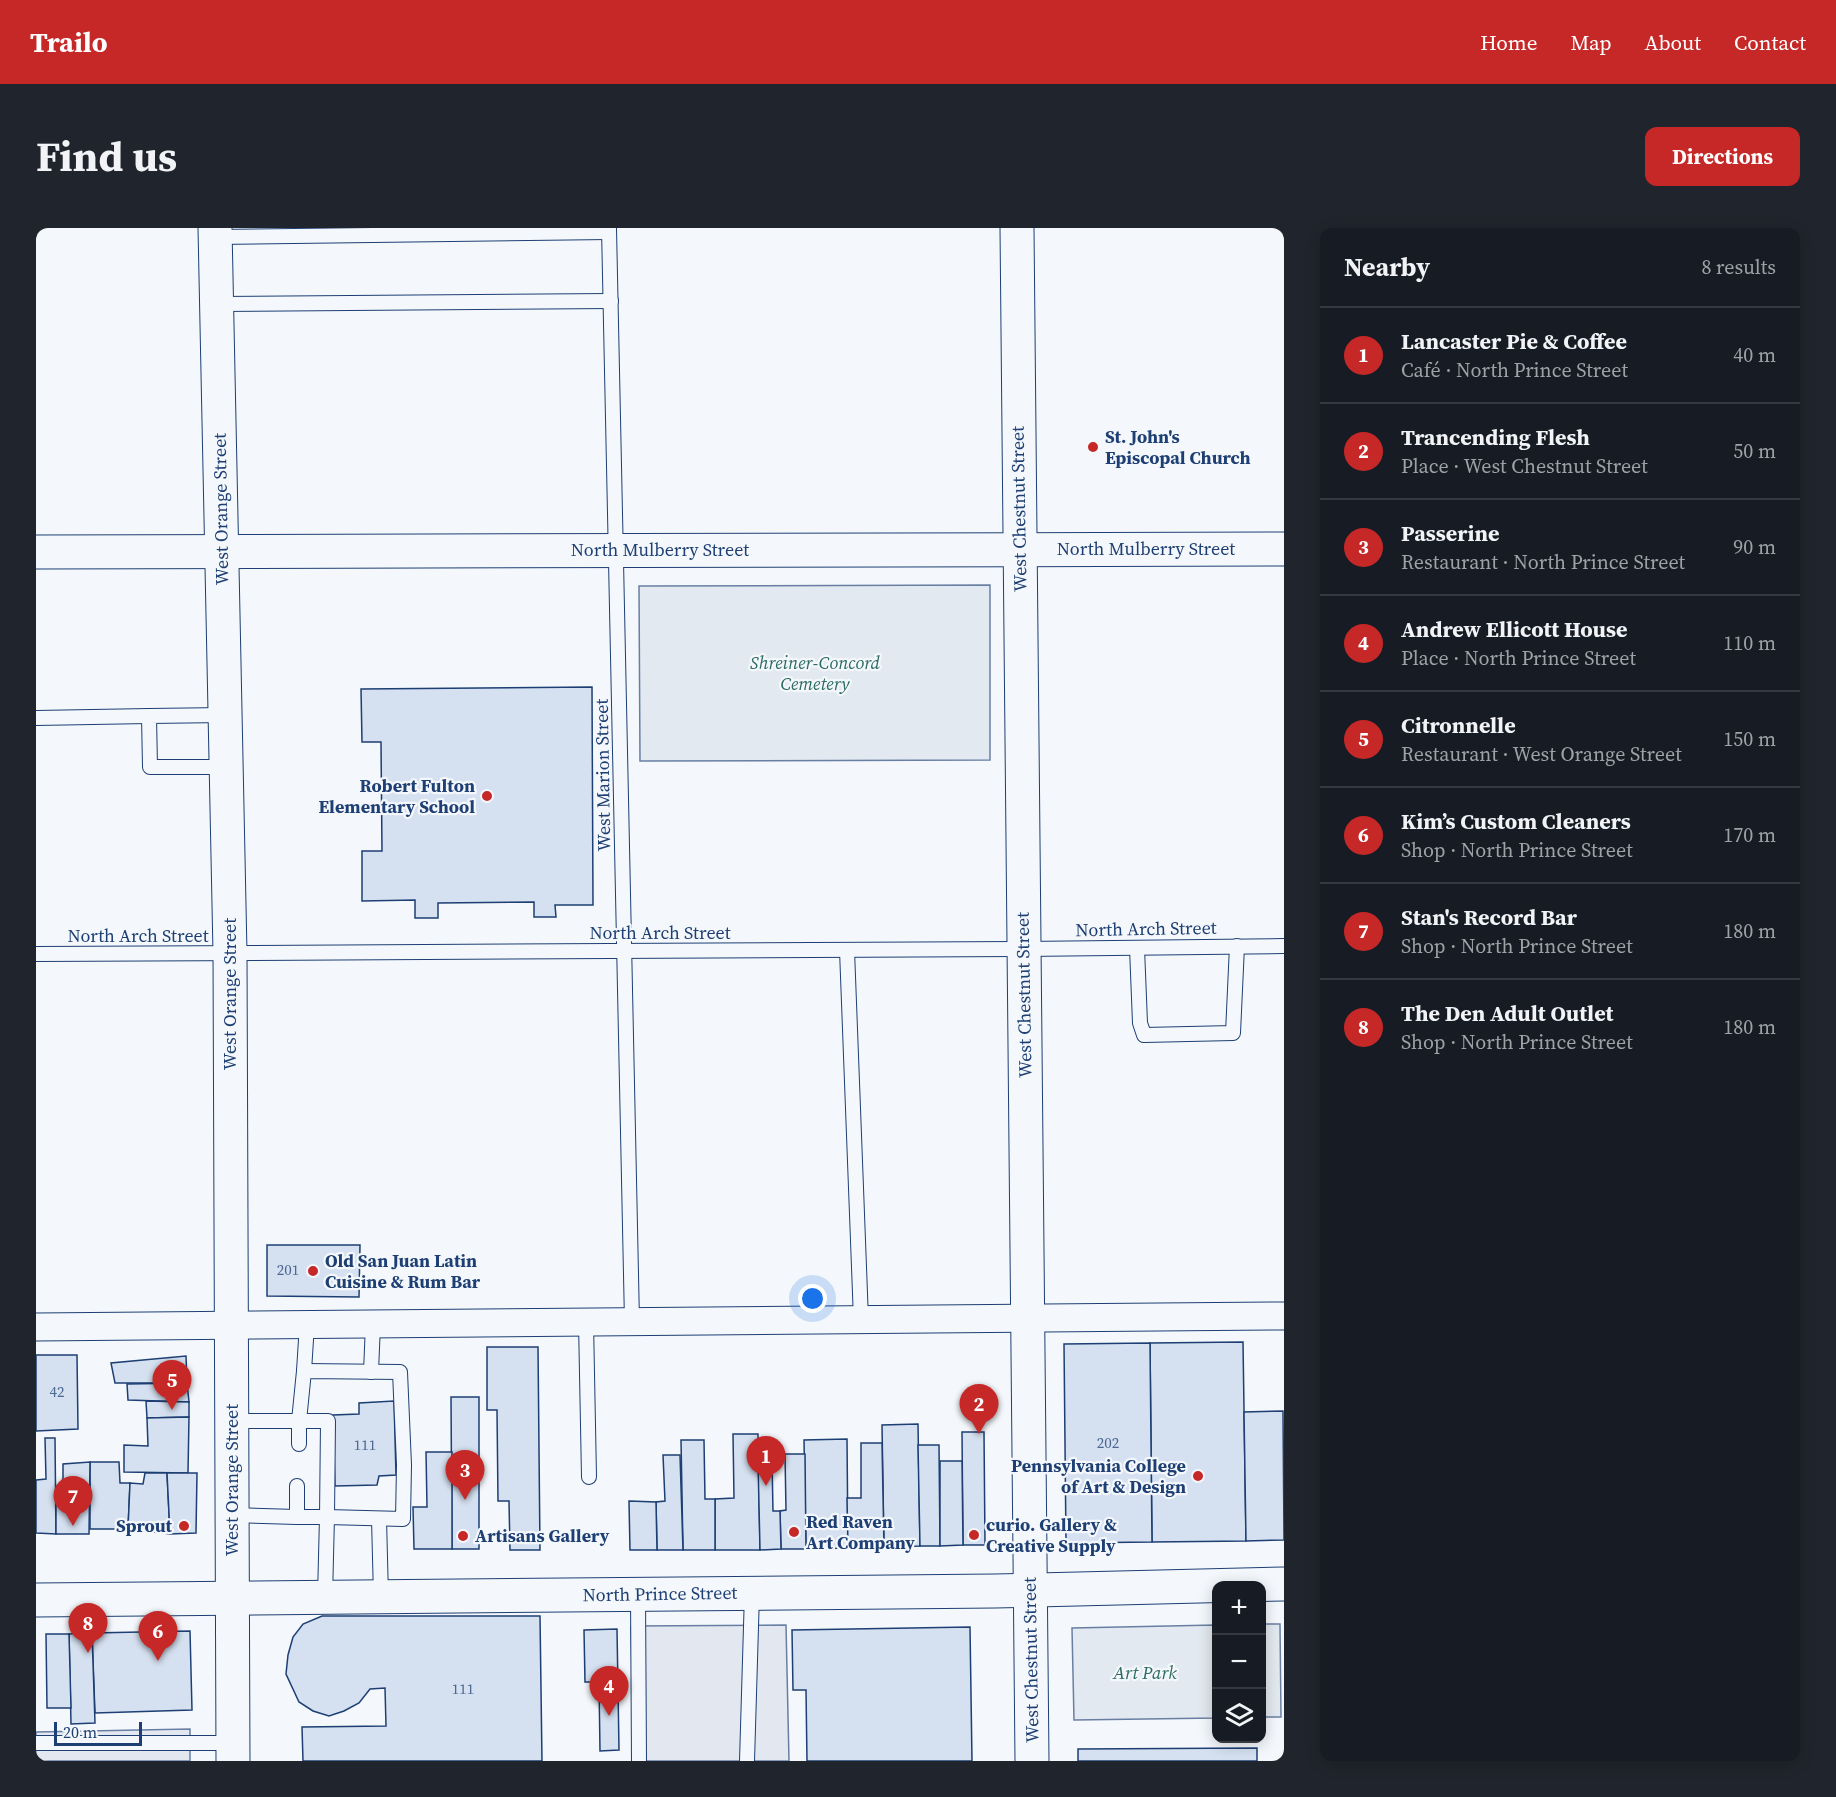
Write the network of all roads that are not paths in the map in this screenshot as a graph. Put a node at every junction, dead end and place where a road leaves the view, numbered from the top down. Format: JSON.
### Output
{"nodes":[{"id":1,"x":1017,"y":228,"type":"edge"},
{"id":2,"x":609,"y":230,"type":"edge"},
{"id":3,"x":215,"y":233,"type":"edge"},
{"id":4,"x":611,"y":301,"type":"junction"},
{"id":5,"x":217,"y":304,"type":"junction"},
{"id":6,"x":1284,"y":549,"type":"edge"},
{"id":7,"x":616,"y":550,"type":"junction"},
{"id":8,"x":1020,"y":550,"type":"junction"},
{"id":9,"x":222,"y":551,"type":"junction"},
{"id":10,"x":36,"y":552,"type":"edge"},
{"id":11,"x":149,"y":716,"type":"junction"},
{"id":12,"x":225,"y":716,"type":"junction"},
{"id":13,"x":36,"y":718,"type":"edge"},
{"id":14,"x":226,"y":767,"type":"junction"},
{"id":15,"x":1237,"y":946,"type":"junction"},
{"id":16,"x":1284,"y":946,"type":"edge"},
{"id":17,"x":1137,"y":948,"type":"junction"},
{"id":18,"x":1023,"y":949,"type":"junction"},
{"id":19,"x":847,"y":950,"type":"junction"},
{"id":20,"x":625,"y":951,"type":"junction"},
{"id":21,"x":230,"y":953,"type":"junction"},
{"id":22,"x":36,"y":954,"type":"edge"},
{"id":23,"x":1284,"y":1316,"type":"edge"},
{"id":24,"x":1027,"y":1318,"type":"junction"},
{"id":25,"x":861,"y":1320,"type":"junction"},
{"id":26,"x":586,"y":1322,"type":"junction"},
{"id":27,"x":632,"y":1322,"type":"junction"},
{"id":28,"x":306,"y":1324,"type":"junction"},
{"id":29,"x":373,"y":1324,"type":"junction"},
{"id":30,"x":231,"y":1325,"type":"junction"},
{"id":31,"x":36,"y":1327,"type":"edge"},
{"id":32,"x":304,"y":1371,"type":"junction"},
{"id":33,"x":371,"y":1372,"type":"junction"},
{"id":34,"x":231,"y":1421,"type":"junction"},
{"id":35,"x":300,"y":1421,"type":"junction"},
{"id":36,"x":299,"y":1444,"type":"dead end"},
{"id":37,"x":589,"y":1477,"type":"dead end"},
{"id":38,"x":297,"y":1486,"type":"dead end"},
{"id":39,"x":232,"y":1515,"type":"junction"},
{"id":40,"x":327,"y":1516,"type":"junction"},
{"id":41,"x":297,"y":1517,"type":"junction"},
{"id":42,"x":379,"y":1519,"type":"junction"},
{"id":43,"x":1284,"y":1584,"type":"edge"},
{"id":44,"x":1030,"y":1590,"type":"junction"},
{"id":45,"x":752,"y":1593,"type":"junction"},
{"id":46,"x":638,"y":1594,"type":"junction"},
{"id":47,"x":381,"y":1596,"type":"junction"},
{"id":48,"x":325,"y":1597,"type":"junction"},
{"id":49,"x":232,"y":1598,"type":"junction"},
{"id":50,"x":36,"y":1600,"type":"edge"},
{"id":51,"x":36,"y":1743,"type":"edge"},
{"id":52,"x":233,"y":1752,"type":"edge"},
{"id":53,"x":639,"y":1761,"type":"edge"},
{"id":54,"x":747,"y":1761,"type":"edge"},
{"id":55,"x":1032,"y":1761,"type":"edge"}],
"edges":[{"from":1,"to":8,"type":"main road","name":"West Chestnut Street"},
{"from":2,"to":3,"type":"lane"},
{"from":2,"to":4,"type":"lane","name":"West Marion Street"},
{"from":3,"to":5,"type":"main road","name":"West Orange Street"},
{"from":4,"to":5,"type":"lane"},
{"from":4,"to":7,"type":"lane","name":"West Marion Street"},
{"from":5,"to":9,"type":"main road","name":"West Orange Street"},
{"from":6,"to":8,"type":"main road","name":"North Mulberry Street"},
{"from":7,"to":8,"type":"main road","name":"North Mulberry Street"},
{"from":7,"to":9,"type":"main road","name":"North Mulberry Street"},
{"from":7,"to":20,"type":"lane","name":"West Marion Street"},
{"from":8,"to":18,"type":"main road","name":"West Chestnut Street"},
{"from":9,"to":10,"type":"main road","name":"North Mulberry Street"},
{"from":9,"to":12,"type":"main road","name":"West Orange Street"},
{"from":11,"to":12,"type":"lane"},
{"from":11,"to":13,"type":"lane"},
{"from":11,"to":14,"type":"lane"},
{"from":12,"to":14,"type":"main road","name":"West Orange Street"},
{"from":14,"to":21,"type":"main road","name":"West Orange Street"},
{"from":15,"to":16,"type":"lane","name":"North Arch Street"},
{"from":15,"to":17,"type":"lane","name":"North Arch Street"},
{"from":15,"to":17,"type":"lane"},
{"from":17,"to":18,"type":"lane","name":"North Arch Street"},
{"from":18,"to":19,"type":"lane","name":"North Arch Street"},
{"from":18,"to":24,"type":"main road","name":"West Chestnut Street"},
{"from":19,"to":20,"type":"lane","name":"North Arch Street"},
{"from":19,"to":25,"type":"lane"},
{"from":20,"to":21,"type":"lane","name":"North Arch Street"},
{"from":20,"to":27,"type":"lane","name":"West Marion Street"},
{"from":21,"to":22,"type":"lane","name":"North Arch Street"},
{"from":21,"to":30,"type":"main road","name":"West Orange Street"},
{"from":23,"to":24,"type":"street"},
{"from":24,"to":25,"type":"street"},
{"from":24,"to":44,"type":"main road","name":"West Chestnut Street"},
{"from":25,"to":27,"type":"street"},
{"from":26,"to":27,"type":"street"},
{"from":26,"to":29,"type":"street"},
{"from":26,"to":37,"type":"lane"},
{"from":28,"to":29,"type":"street"},
{"from":28,"to":30,"type":"street"},
{"from":28,"to":32,"type":"lane"},
{"from":29,"to":33,"type":"lane"},
{"from":30,"to":31,"type":"street"},
{"from":30,"to":34,"type":"main road","name":"West Orange Street"},
{"from":32,"to":33,"type":"lane"},
{"from":32,"to":35,"type":"lane"},
{"from":33,"to":42,"type":"lane"},
{"from":34,"to":35,"type":"lane"},
{"from":34,"to":39,"type":"main road","name":"West Orange Street"},
{"from":35,"to":36,"type":"lane"},
{"from":35,"to":40,"type":"lane"},
{"from":38,"to":41,"type":"lane"},
{"from":39,"to":41,"type":"lane"},
{"from":39,"to":49,"type":"main road","name":"West Orange Street"},
{"from":40,"to":41,"type":"lane"},
{"from":40,"to":42,"type":"lane"},
{"from":40,"to":48,"type":"lane"},
{"from":42,"to":47,"type":"lane"},
{"from":43,"to":44,"type":"main road","name":"North Prince Street"},
{"from":44,"to":45,"type":"main road","name":"North Prince Street"},
{"from":44,"to":55,"type":"main road","name":"West Chestnut Street"},
{"from":45,"to":46,"type":"main road","name":"North Prince Street"},
{"from":45,"to":54,"type":"lane"},
{"from":46,"to":47,"type":"main road","name":"North Prince Street"},
{"from":46,"to":53,"type":"lane"},
{"from":47,"to":48,"type":"main road","name":"North Prince Street"},
{"from":48,"to":49,"type":"main road","name":"North Prince Street"},
{"from":49,"to":50,"type":"main road","name":"North Prince Street"},
{"from":49,"to":52,"type":"main road","name":"West Orange Street"},
{"from":51,"to":52,"type":"lane"}]}
